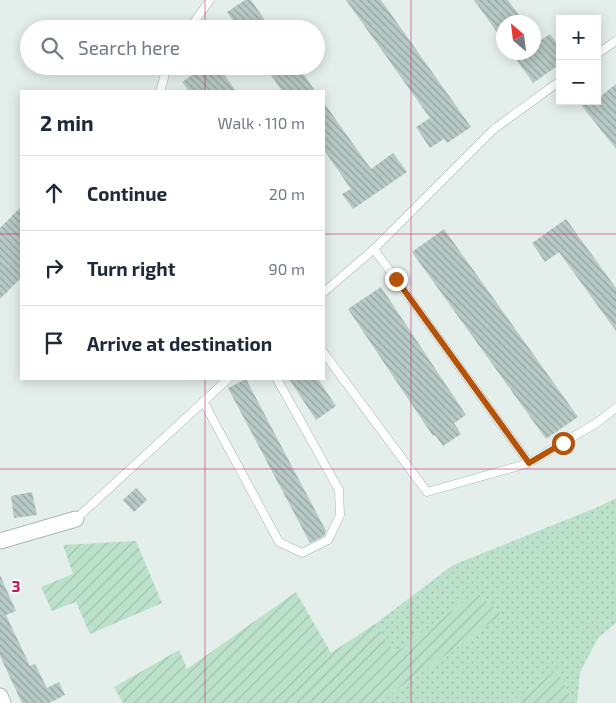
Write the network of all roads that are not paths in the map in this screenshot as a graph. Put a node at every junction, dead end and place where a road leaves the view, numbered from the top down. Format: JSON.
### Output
{"nodes":[{"id":1,"x":210,"y":0,"type":"edge"},
{"id":2,"x":196,"y":20,"type":"edge"},
{"id":3,"x":616,"y":41,"type":"edge"},
{"id":4,"x":601,"y":51,"type":"edge"},
{"id":5,"x":165,"y":75,"type":"edge"},
{"id":6,"x":556,"y":84,"type":"edge"},
{"id":7,"x":162,"y":90,"type":"edge"},
{"id":8,"x":374,"y":249,"type":"junction"},
{"id":9,"x":325,"y":291,"type":"edge"},
{"id":10,"x":325,"y":354,"type":"edge"},
{"id":11,"x":227,"y":380,"type":"edge"},
{"id":12,"x":278,"y":380,"type":"edge"},
{"id":13,"x":203,"y":401,"type":"junction"},
{"id":14,"x":616,"y":408,"type":"edge"},
{"id":15,"x":529,"y":463,"type":"junction"},
{"id":16,"x":76,"y":519,"type":"joint"},
{"id":17,"x":0,"y":542,"type":"edge"},
{"id":18,"x":0,"y":696,"type":"edge"},
{"id":19,"x":3,"y":703,"type":"edge"}],
"edges":[{"from":1,"to":2,"type":"lane"},
{"from":3,"to":4,"type":"lane"},
{"from":5,"to":7,"type":"lane"},
{"from":6,"to":8,"type":"lane"},
{"from":8,"to":9,"type":"lane"},
{"from":8,"to":15,"type":"lane"},
{"from":10,"to":15,"type":"lane"},
{"from":11,"to":13,"type":"lane"},
{"from":12,"to":13,"type":"lane"},
{"from":13,"to":16,"type":"lane"},
{"from":14,"to":15,"type":"lane"},
{"from":16,"to":17,"type":"street"},
{"from":18,"to":19,"type":"street"}]}
